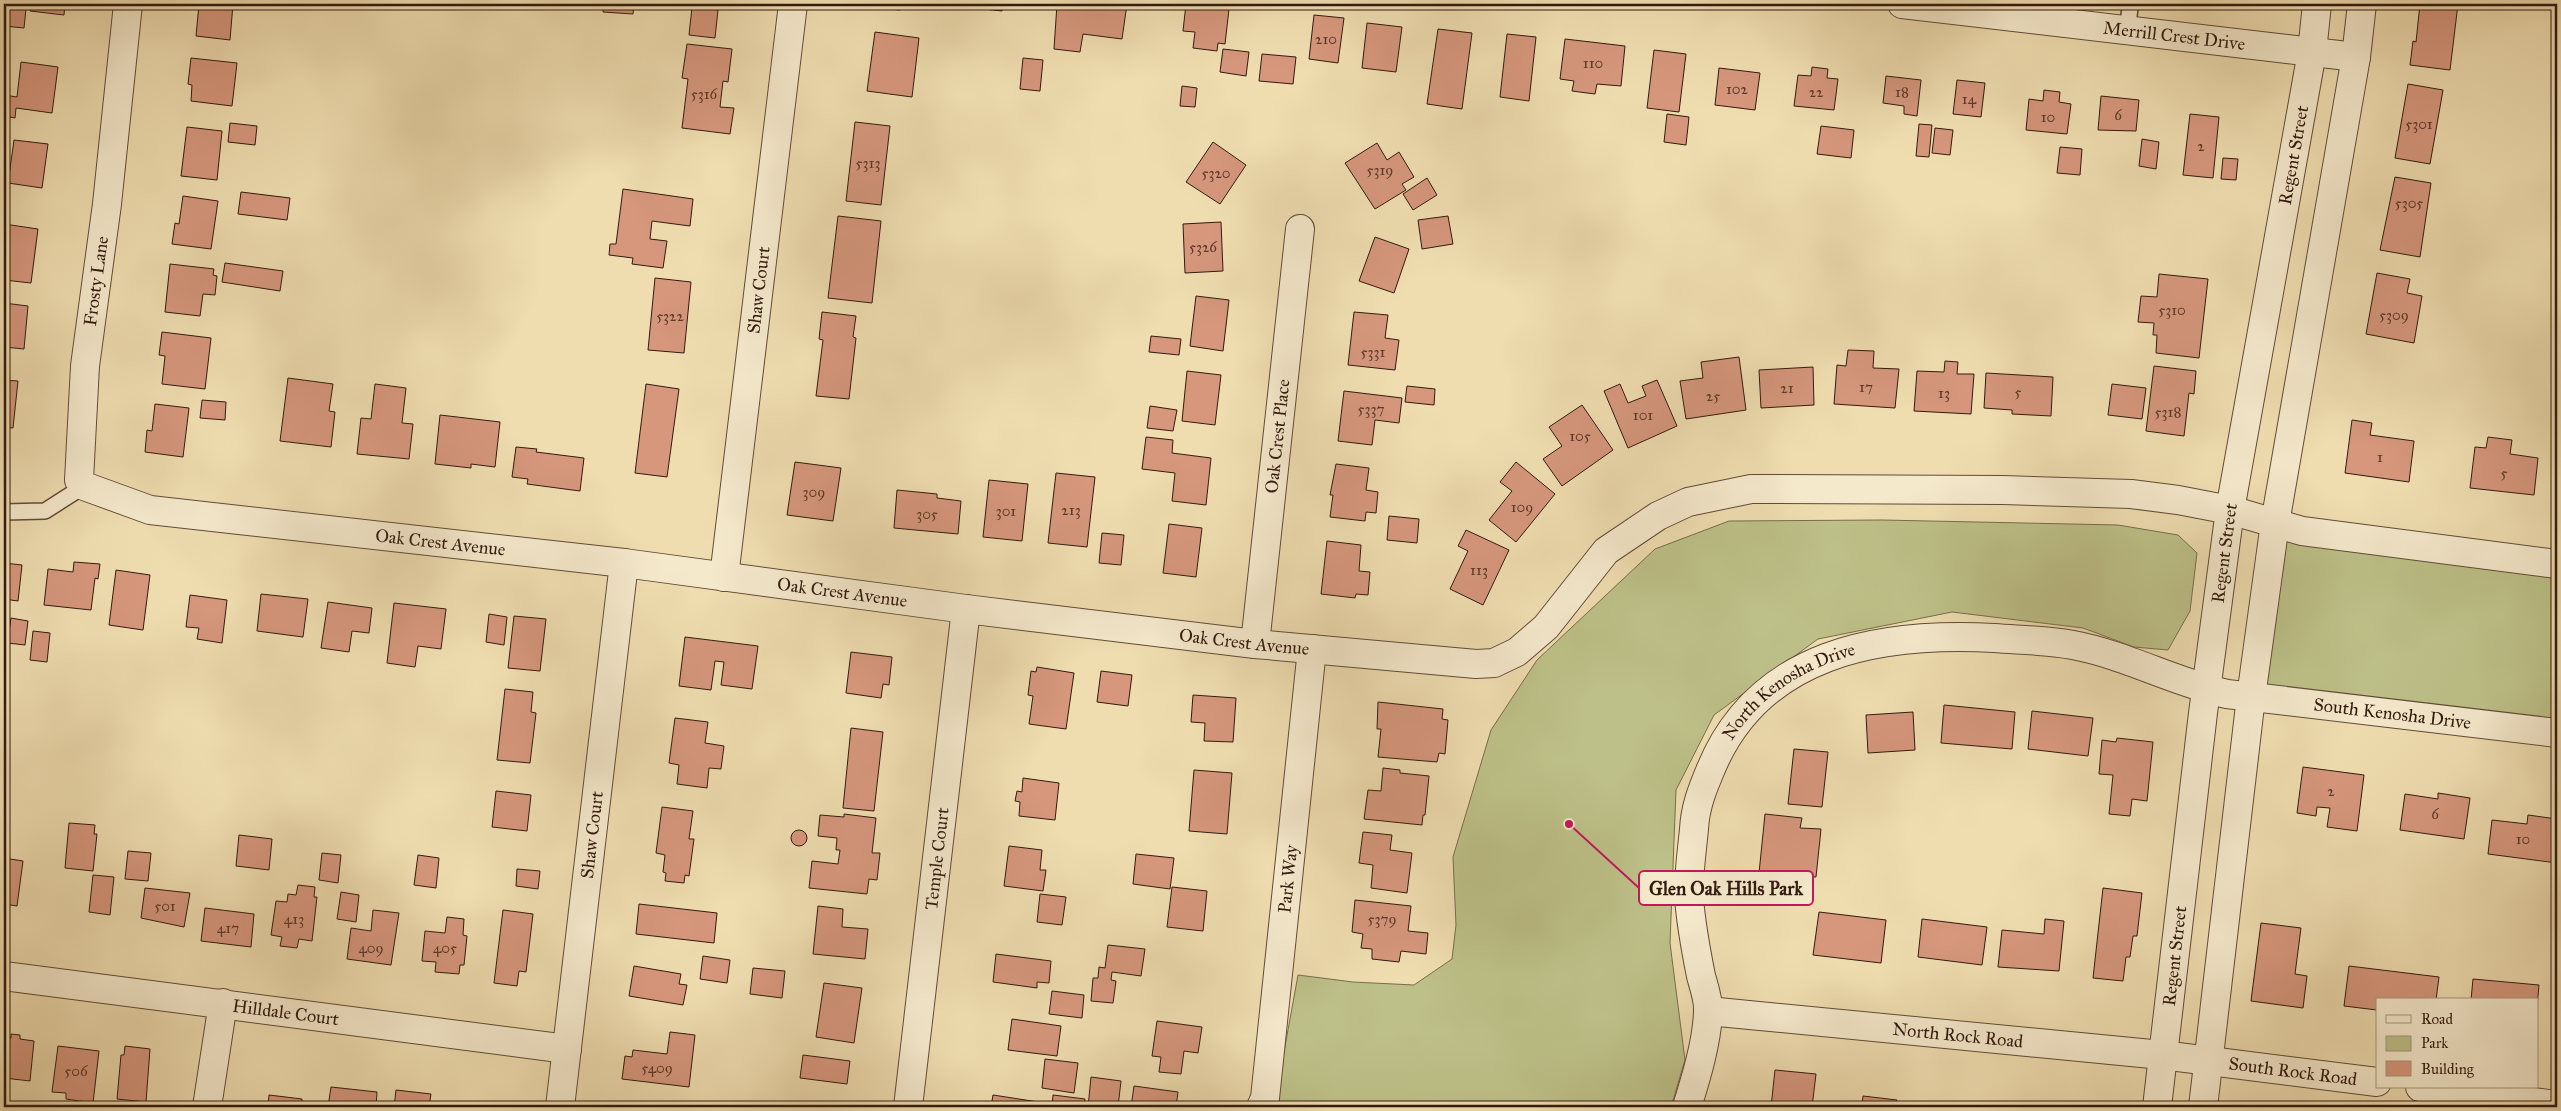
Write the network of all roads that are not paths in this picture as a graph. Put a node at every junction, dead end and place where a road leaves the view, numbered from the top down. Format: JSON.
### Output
{"nodes":[{"id":1,"x":128,"y":4,"type":"edge"},
{"id":2,"x":792,"y":4,"type":"edge"},
{"id":3,"x":1902,"y":4,"type":"edge"},
{"id":4,"x":2317,"y":4,"type":"edge"},
{"id":5,"x":2362,"y":4,"type":"edge"},
{"id":6,"x":2312,"y":52,"type":"junction"},
{"id":7,"x":2356,"y":57,"type":"junction"},
{"id":8,"x":1300,"y":229,"type":"dead end"},
{"id":9,"x":84,"y":486,"type":"junction"},
{"id":10,"x":2230,"y":510,"type":"junction"},
{"id":11,"x":4,"y":512,"type":"edge"},
{"id":12,"x":2275,"y":523,"type":"junction"},
{"id":13,"x":624,"y":563,"type":"junction"},
{"id":14,"x":2557,"y":564,"type":"edge"},
{"id":15,"x":724,"y":577,"type":"junction"},
{"id":16,"x":966,"y":610,"type":"junction"},
{"id":17,"x":1254,"y":644,"type":"junction"},
{"id":18,"x":1312,"y":650,"type":"junction"},
{"id":19,"x":2228,"y":693,"type":"junction"},
{"id":20,"x":2557,"y":733,"type":"edge"},
{"id":21,"x":4,"y":976,"type":"edge"},
{"id":22,"x":223,"y":1003,"type":"junction"},
{"id":23,"x":1708,"y":1011,"type":"junction"},
{"id":24,"x":566,"y":1049,"type":"junction"},
{"id":25,"x":2162,"y":1055,"type":"junction"},
{"id":26,"x":2208,"y":1060,"type":"junction"},
{"id":27,"x":2376,"y":1082,"type":"edge"},
{"id":28,"x":2428,"y":1088,"type":"edge"},
{"id":29,"x":2557,"y":1105,"type":"edge"},
{"id":30,"x":207,"y":1107,"type":"edge"},
{"id":31,"x":560,"y":1107,"type":"edge"},
{"id":32,"x":908,"y":1107,"type":"edge"},
{"id":33,"x":1261,"y":1107,"type":"edge"},
{"id":34,"x":1687,"y":1107,"type":"edge"},
{"id":35,"x":2157,"y":1107,"type":"edge"},
{"id":36,"x":2203,"y":1107,"type":"edge"}],
"edges":[{"from":1,"to":9,"type":"street","name":"Frosty Lane"},
{"from":2,"to":15,"type":"street","name":"Shaw Court"},
{"from":3,"to":6,"type":"street","name":"Merrill Crest Drive"},
{"from":4,"to":6,"type":"street","name":"Regent Street"},
{"from":5,"to":7,"type":"street","name":"Regent Street"},
{"from":6,"to":7,"type":"street","name":"Merrill Crest Drive"},
{"from":6,"to":10,"type":"street","name":"Regent Street"},
{"from":7,"to":12,"type":"street","name":"Regent Street"},
{"from":8,"to":17,"type":"street","name":"Oak Crest Place"},
{"from":9,"to":11,"type":"lane"},
{"from":9,"to":13,"type":"street","name":"Oak Crest Avenue"},
{"from":10,"to":12,"type":"street"},
{"from":10,"to":18,"type":"street","name":"Oak Crest Avenue"},
{"from":10,"to":19,"type":"street","name":"Regent Street"},
{"from":12,"to":14,"type":"street"},
{"from":12,"to":19,"type":"street","name":"Regent Street"},
{"from":13,"to":15,"type":"street","name":"Oak Crest Avenue"},
{"from":13,"to":24,"type":"street","name":"Shaw Court"},
{"from":15,"to":16,"type":"street","name":"Oak Crest Avenue"},
{"from":16,"to":17,"type":"street","name":"Oak Crest Avenue"},
{"from":16,"to":32,"type":"street","name":"Temple Court"},
{"from":17,"to":18,"type":"street","name":"Oak Crest Avenue"},
{"from":18,"to":33,"type":"street","name":"Park Way"},
{"from":19,"to":20,"type":"street","name":"South Kenosha Drive"},
{"from":19,"to":23,"type":"street","name":"North Kenosha Drive"},
{"from":19,"to":25,"type":"street","name":"Regent Street"},
{"from":19,"to":26,"type":"street","name":"Regent Street"},
{"from":21,"to":22,"type":"street","name":"Hilldale Court"},
{"from":22,"to":24,"type":"street","name":"Hilldale Court"},
{"from":22,"to":30,"type":"street"},
{"from":23,"to":25,"type":"street","name":"North Rock Road"},
{"from":23,"to":34,"type":"street","name":"North Kenosha Drive"},
{"from":24,"to":31,"type":"street","name":"Shaw Court"},
{"from":25,"to":26,"type":"street","name":"North Rock Road"},
{"from":25,"to":35,"type":"street","name":"Regent Street"},
{"from":26,"to":27,"type":"street","name":"South Rock Road"},
{"from":26,"to":36,"type":"street","name":"Regent Street"},
{"from":28,"to":29,"type":"street"}]}
